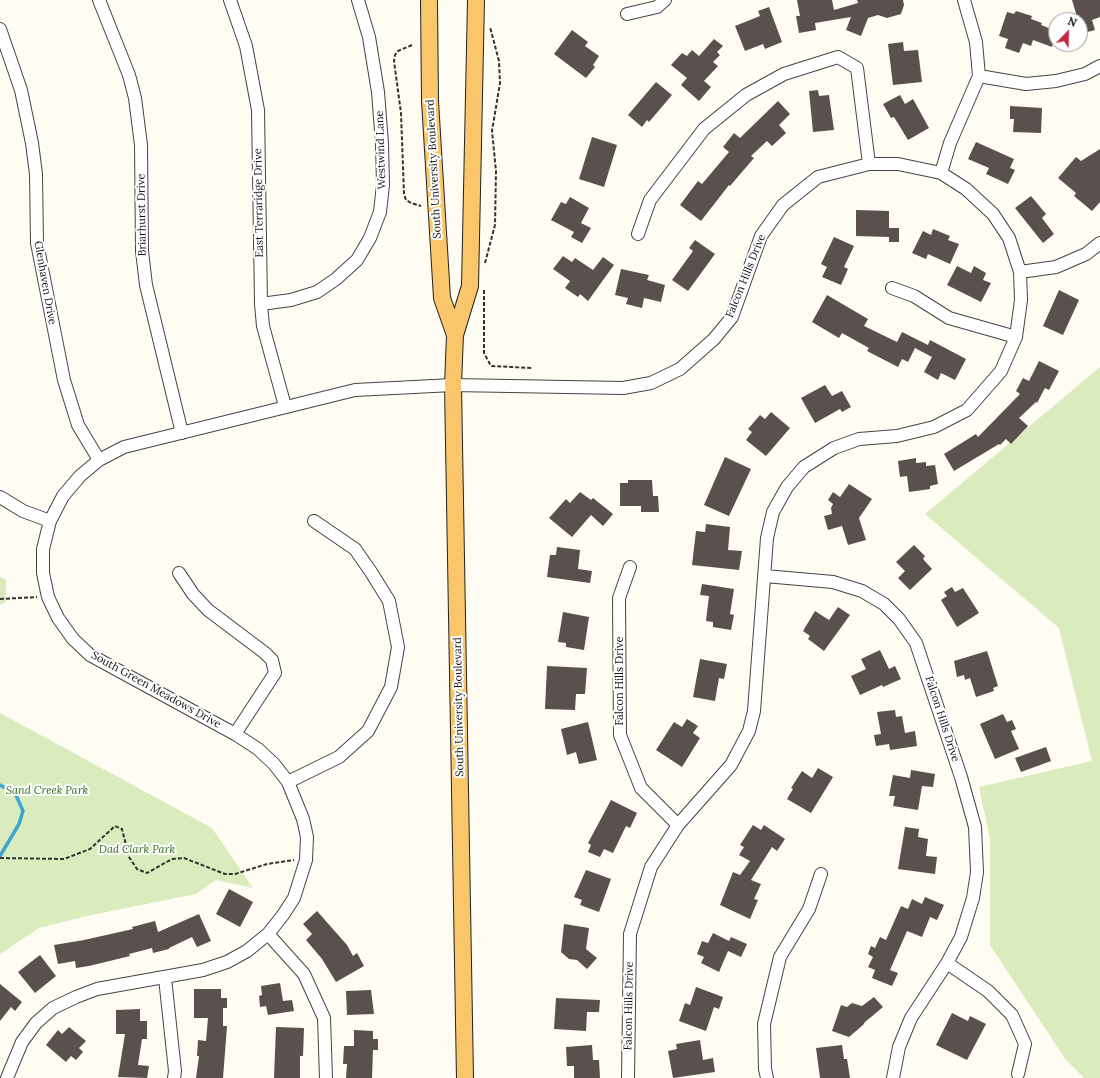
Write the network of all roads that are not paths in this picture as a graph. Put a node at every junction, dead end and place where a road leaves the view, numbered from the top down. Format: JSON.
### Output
{"nodes":[{"id":1,"x":99,"y":0,"type":"edge"},
{"id":2,"x":230,"y":0,"type":"edge"},
{"id":3,"x":358,"y":0,"type":"edge"},
{"id":4,"x":429,"y":0,"type":"edge"},
{"id":5,"x":476,"y":0,"type":"edge"},
{"id":6,"x":665,"y":0,"type":"edge"},
{"id":7,"x":964,"y":0,"type":"edge"},
{"id":8,"x":627,"y":14,"type":"dead end"},
{"id":9,"x":0,"y":29,"type":"edge"},
{"id":10,"x":1100,"y":66,"type":"edge"},
{"id":11,"x":979,"y":76,"type":"junction"},
{"id":12,"x":869,"y":164,"type":"junction"},
{"id":13,"x":941,"y":173,"type":"junction"},
{"id":14,"x":638,"y":234,"type":"dead end"},
{"id":15,"x":1100,"y":243,"type":"edge"},
{"id":16,"x":1020,"y":272,"type":"junction"},
{"id":17,"x":892,"y":288,"type":"dead end"},
{"id":18,"x":261,"y":304,"type":"junction"},
{"id":19,"x":455,"y":335,"type":"junction"},
{"id":20,"x":1016,"y":337,"type":"junction"},
{"id":21,"x":454,"y":385,"type":"junction"},
{"id":22,"x":285,"y":406,"type":"junction"},
{"id":23,"x":182,"y":433,"type":"junction"},
{"id":24,"x":99,"y":460,"type":"junction"},
{"id":25,"x":0,"y":497,"type":"edge"},
{"id":26,"x":50,"y":521,"type":"junction"},
{"id":27,"x":314,"y":521,"type":"dead end"},
{"id":28,"x":630,"y":568,"type":"dead end"},
{"id":29,"x":179,"y":573,"type":"dead end"},
{"id":30,"x":765,"y":576,"type":"junction"},
{"id":31,"x":235,"y":734,"type":"junction"},
{"id":32,"x":288,"y":782,"type":"junction"},
{"id":33,"x":678,"y":825,"type":"junction"},
{"id":34,"x":822,"y":874,"type":"dead end"},
{"id":35,"x":268,"y":934,"type":"junction"},
{"id":36,"x":947,"y":963,"type":"junction"},
{"id":37,"x":165,"y":978,"type":"junction"},
{"id":38,"x":1018,"y":1074,"type":"dead end"},
{"id":39,"x":7,"y":1078,"type":"edge"},
{"id":40,"x":174,"y":1078,"type":"edge"},
{"id":41,"x":326,"y":1078,"type":"edge"},
{"id":42,"x":465,"y":1078,"type":"edge"},
{"id":43,"x":628,"y":1078,"type":"edge"},
{"id":44,"x":767,"y":1078,"type":"edge"},
{"id":45,"x":893,"y":1078,"type":"edge"}],
"edges":[{"from":1,"to":23,"type":"street","name":"Briarhurst Drive"},
{"from":2,"to":18,"type":"street","name":"East Terraridge Drive"},
{"from":3,"to":18,"type":"street","name":"Westwind Lane"},
{"from":4,"to":19,"type":"main road","name":"South University Boulevard"},
{"from":5,"to":19,"type":"main road","name":"South University Boulevard"},
{"from":6,"to":8,"type":"street"},
{"from":7,"to":11,"type":"street"},
{"from":9,"to":24,"type":"street","name":"Glenhaven Drive"},
{"from":10,"to":11,"type":"street"},
{"from":11,"to":13,"type":"street"},
{"from":12,"to":13,"type":"street","name":"Falcon Hills Drive"},
{"from":12,"to":14,"type":"street"},
{"from":12,"to":21,"type":"street","name":"Falcon Hills Drive"},
{"from":13,"to":16,"type":"street","name":"Falcon Hills Drive"},
{"from":15,"to":16,"type":"street"},
{"from":16,"to":20,"type":"street","name":"Falcon Hills Drive"},
{"from":17,"to":20,"type":"street"},
{"from":18,"to":22,"type":"street","name":"East Terraridge Drive"},
{"from":19,"to":21,"type":"main road","name":"South University Boulevard"},
{"from":20,"to":30,"type":"street","name":"Falcon Hills Drive"},
{"from":21,"to":22,"type":"street","name":"South Green Meadows Drive"},
{"from":21,"to":42,"type":"main road","name":"South University Boulevard"},
{"from":22,"to":23,"type":"street","name":"South Green Meadows Drive"},
{"from":23,"to":24,"type":"street","name":"South Green Meadows Drive"},
{"from":24,"to":26,"type":"street","name":"South Green Meadows Drive"},
{"from":25,"to":26,"type":"street"},
{"from":26,"to":31,"type":"street","name":"South Green Meadows Drive"},
{"from":27,"to":32,"type":"street"},
{"from":28,"to":33,"type":"street","name":"Falcon Hills Drive"},
{"from":29,"to":31,"type":"street"},
{"from":30,"to":33,"type":"street","name":"Falcon Hills Drive"},
{"from":30,"to":36,"type":"street","name":"Falcon Hills Drive"},
{"from":31,"to":32,"type":"street","name":"South Green Meadows Drive"},
{"from":32,"to":35,"type":"street","name":"South Green Meadows Drive"},
{"from":33,"to":43,"type":"street","name":"Falcon Hills Drive"},
{"from":34,"to":44,"type":"street"},
{"from":35,"to":37,"type":"street","name":"South Green Meadows Drive"},
{"from":35,"to":41,"type":"street"},
{"from":36,"to":38,"type":"street"},
{"from":36,"to":45,"type":"street","name":"Falcon Hills Drive"},
{"from":37,"to":39,"type":"street","name":"South Green Meadows Drive"},
{"from":37,"to":40,"type":"street"}]}
